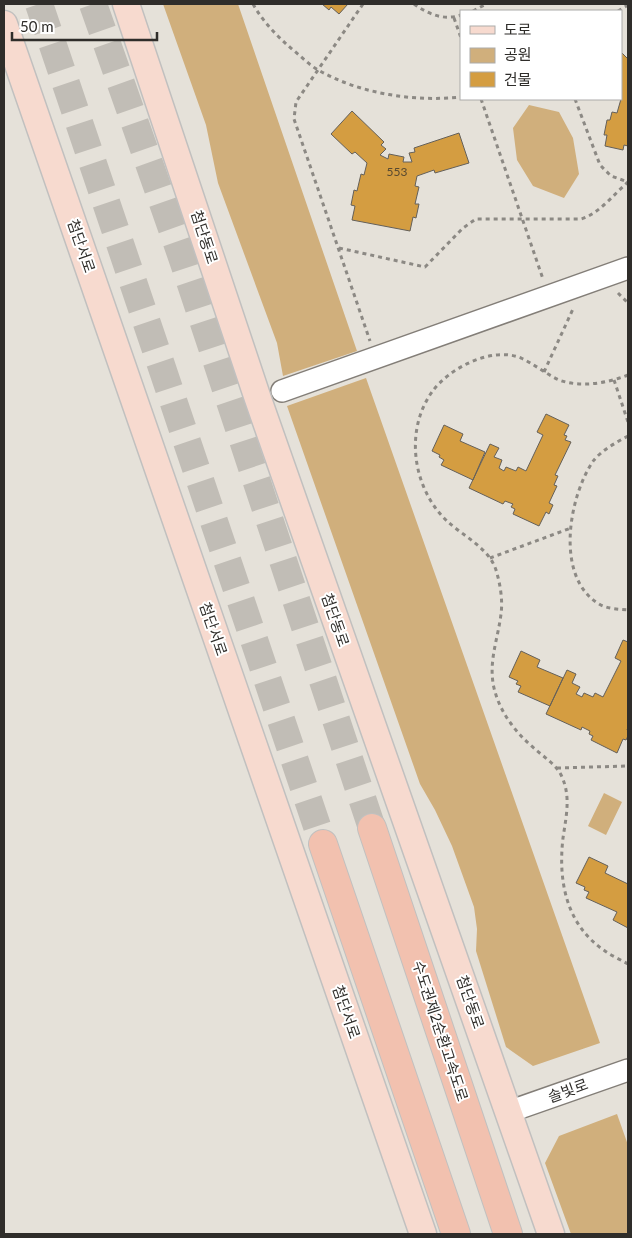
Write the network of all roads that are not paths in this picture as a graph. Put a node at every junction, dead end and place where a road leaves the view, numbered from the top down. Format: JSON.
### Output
{"nodes":[{"id":1,"x":126,"y":4,"type":"edge"},
{"id":2,"x":4,"y":24,"type":"edge"},
{"id":3,"x":628,"y":268,"type":"edge"},
{"id":4,"x":282,"y":391,"type":"dead end"},
{"id":5,"x":372,"y":828,"type":"tunnel mouth"},
{"id":6,"x":323,"y":844,"type":"tunnel mouth"},
{"id":7,"x":628,"y":1070,"type":"edge"},
{"id":8,"x":508,"y":1112,"type":"junction"},
{"id":9,"x":423,"y":1234,"type":"edge"},
{"id":10,"x":456,"y":1234,"type":"edge"},
{"id":11,"x":508,"y":1234,"type":"edge"},
{"id":12,"x":551,"y":1234,"type":"edge"}],
"edges":[{"from":1,"to":8,"type":"main road","name":"첨단동로"},
{"from":2,"to":9,"type":"main road","name":"첨단서로"},
{"from":3,"to":4,"type":"street"},
{"from":5,"to":11,"type":"highway","name":"수도권제2순환고속도로"},
{"from":6,"to":10,"type":"highway"},
{"from":7,"to":8,"type":"street","name":"솔빛로"},
{"from":8,"to":12,"type":"main road","name":"첨단동로"}]}
